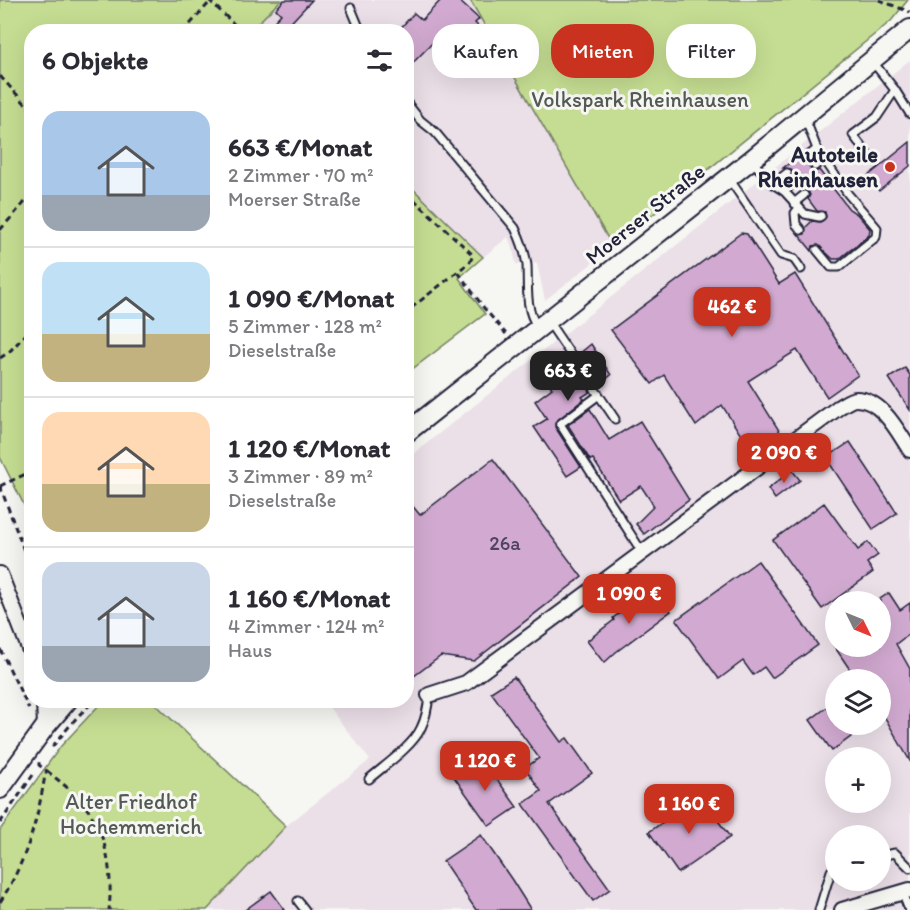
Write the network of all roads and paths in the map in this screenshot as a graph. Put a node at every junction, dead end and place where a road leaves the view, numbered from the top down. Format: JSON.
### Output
{"nodes":[{"id":1,"x":210,"y":0,"type":"edge"},
{"id":2,"x":879,"y":0,"type":"edge"},
{"id":3,"x":351,"y":8,"type":"dead end"},
{"id":4,"x":910,"y":12,"type":"edge"},
{"id":5,"x":190,"y":24,"type":"edge"},
{"id":6,"x":234,"y":24,"type":"edge"},
{"id":7,"x":358,"y":24,"type":"edge"},
{"id":8,"x":910,"y":29,"type":"edge"},
{"id":9,"x":871,"y":60,"type":"junction"},
{"id":10,"x":0,"y":76,"type":"edge"},
{"id":11,"x":895,"y":90,"type":"junction"},
{"id":12,"x":24,"y":102,"type":"edge"},
{"id":13,"x":414,"y":112,"type":"edge"},
{"id":14,"x":910,"y":114,"type":"edge"},
{"id":15,"x":804,"y":116,"type":"junction"},
{"id":16,"x":817,"y":149,"type":"junction"},
{"id":17,"x":808,"y":156,"type":"dead end"},
{"id":18,"x":868,"y":156,"type":"dead end"},
{"id":19,"x":824,"y":159,"type":"junction"},
{"id":20,"x":751,"y":160,"type":"junction"},
{"id":21,"x":815,"y":166,"type":"dead end"},
{"id":22,"x":833,"y":172,"type":"junction"},
{"id":23,"x":787,"y":173,"type":"dead end"},
{"id":24,"x":728,"y":178,"type":"junction"},
{"id":25,"x":825,"y":178,"type":"dead end"},
{"id":26,"x":795,"y":182,"type":"dead end"},
{"id":27,"x":773,"y":184,"type":"junction"},
{"id":28,"x":841,"y":184,"type":"junction"},
{"id":29,"x":834,"y":190,"type":"dead end"},
{"id":30,"x":784,"y":191,"type":"junction"},
{"id":31,"x":804,"y":195,"type":"dead end"},
{"id":32,"x":414,"y":200,"type":"edge"},
{"id":33,"x":24,"y":203,"type":"edge"},
{"id":34,"x":814,"y":207,"type":"dead end"},
{"id":35,"x":799,"y":208,"type":"junction"},
{"id":36,"x":821,"y":216,"type":"dead end"},
{"id":37,"x":0,"y":230,"type":"edge"},
{"id":38,"x":801,"y":230,"type":"dead end"},
{"id":39,"x":817,"y":250,"type":"dead end"},
{"id":40,"x":801,"y":269,"type":"dead end"},
{"id":41,"x":458,"y":272,"type":"junction"},
{"id":42,"x":414,"y":306,"type":"edge"},
{"id":43,"x":544,"y":325,"type":"junction"},
{"id":44,"x":506,"y":334,"type":"dead end"},
{"id":45,"x":24,"y":336,"type":"edge"},
{"id":46,"x":0,"y":358,"type":"edge"},
{"id":47,"x":573,"y":358,"type":"dead end"},
{"id":48,"x":615,"y":419,"type":"dead end"},
{"id":49,"x":414,"y":427,"type":"edge"},
{"id":50,"x":910,"y":450,"type":"edge"},
{"id":51,"x":24,"y":475,"type":"edge"},
{"id":52,"x":0,"y":486,"type":"edge"},
{"id":53,"x":24,"y":550,"type":"edge"},
{"id":54,"x":642,"y":552,"type":"junction"},
{"id":55,"x":0,"y":574,"type":"edge"},
{"id":56,"x":24,"y":636,"type":"edge"},
{"id":57,"x":0,"y":649,"type":"edge"},
{"id":58,"x":429,"y":695,"type":"joint"},
{"id":59,"x":24,"y":700,"type":"edge"},
{"id":60,"x":29,"y":708,"type":"edge"},
{"id":61,"x":42,"y":708,"type":"edge"},
{"id":62,"x":57,"y":708,"type":"edge"},
{"id":63,"x":86,"y":708,"type":"edge"},
{"id":64,"x":40,"y":721,"type":"junction"},
{"id":65,"x":49,"y":752,"type":"dead end"},
{"id":66,"x":44,"y":758,"type":"dead end"},
{"id":67,"x":39,"y":765,"type":"junction"},
{"id":68,"x":47,"y":771,"type":"junction"},
{"id":69,"x":369,"y":779,"type":"dead end"},
{"id":70,"x":0,"y":789,"type":"edge"},
{"id":71,"x":0,"y":823,"type":"edge"},
{"id":72,"x":891,"y":854,"type":"edge"},
{"id":73,"x":910,"y":868,"type":"edge"},
{"id":74,"x":825,"y":890,"type":"edge"},
{"id":75,"x":906,"y":891,"type":"edge"},
{"id":76,"x":298,"y":901,"type":"dead end"},
{"id":77,"x":0,"y":902,"type":"edge"},
{"id":78,"x":109,"y":910,"type":"edge"},
{"id":79,"x":304,"y":910,"type":"edge"},
{"id":80,"x":819,"y":910,"type":"edge"},
{"id":81,"x":842,"y":910,"type":"edge"},
{"id":82,"x":909,"y":910,"type":"edge"}],
"edges":[{"from":1,"to":5,"type":"path"},
{"from":1,"to":6,"type":"path"},
{"from":2,"to":4,"type":"path"},
{"from":3,"to":7,"type":"lane"},
{"from":8,"to":9,"type":"main road","name":"Moerser Straße"},
{"from":9,"to":11,"type":"lane"},
{"from":9,"to":15,"type":"main road","name":"Moerser Straße"},
{"from":10,"to":12,"type":"path"},
{"from":11,"to":14,"type":"lane"},
{"from":11,"to":18,"type":"lane"},
{"from":13,"to":43,"type":"lane"},
{"from":15,"to":16,"type":"lane"},
{"from":15,"to":20,"type":"main road","name":"Moerser Straße"},
{"from":16,"to":17,"type":"lane"},
{"from":16,"to":19,"type":"lane"},
{"from":19,"to":21,"type":"lane"},
{"from":19,"to":22,"type":"lane"},
{"from":20,"to":24,"type":"main road","name":"Moerser Straße"},
{"from":20,"to":27,"type":"lane"},
{"from":22,"to":25,"type":"lane"},
{"from":22,"to":28,"type":"lane"},
{"from":23,"to":27,"type":"lane"},
{"from":24,"to":40,"type":"lane"},
{"from":24,"to":43,"type":"main road","name":"Moerser Straße"},
{"from":26,"to":30,"type":"lane"},
{"from":27,"to":30,"type":"lane"},
{"from":28,"to":29,"type":"lane"},
{"from":28,"to":39,"type":"lane"},
{"from":30,"to":35,"type":"lane"},
{"from":31,"to":35,"type":"lane"},
{"from":32,"to":41,"type":"path"},
{"from":33,"to":37,"type":"path"},
{"from":34,"to":35,"type":"lane"},
{"from":35,"to":36,"type":"lane"},
{"from":35,"to":38,"type":"lane"},
{"from":41,"to":42,"type":"path"},
{"from":41,"to":44,"type":"path"},
{"from":43,"to":47,"type":"lane"},
{"from":43,"to":49,"type":"main road","name":"Moerser Straße"},
{"from":45,"to":46,"type":"path"},
{"from":48,"to":54,"type":"lane"},
{"from":50,"to":54,"type":"street"},
{"from":51,"to":52,"type":"path"},
{"from":52,"to":53,"type":"path"},
{"from":54,"to":58,"type":"street"},
{"from":55,"to":56,"type":"street"},
{"from":57,"to":59,"type":"path"},
{"from":58,"to":69,"type":"lane"},
{"from":60,"to":64,"type":"path"},
{"from":61,"to":64,"type":"street"},
{"from":62,"to":64,"type":"main road"},
{"from":63,"to":65,"type":"path"},
{"from":64,"to":70,"type":"main road"},
{"from":66,"to":67,"type":"path"},
{"from":67,"to":68,"type":"path"},
{"from":67,"to":71,"type":"path"},
{"from":68,"to":77,"type":"path"},
{"from":68,"to":78,"type":"path"},
{"from":72,"to":73,"type":"lane"},
{"from":74,"to":80,"type":"lane"},
{"from":75,"to":81,"type":"street"},
{"from":75,"to":82,"type":"lane"},
{"from":76,"to":79,"type":"lane"}]}
